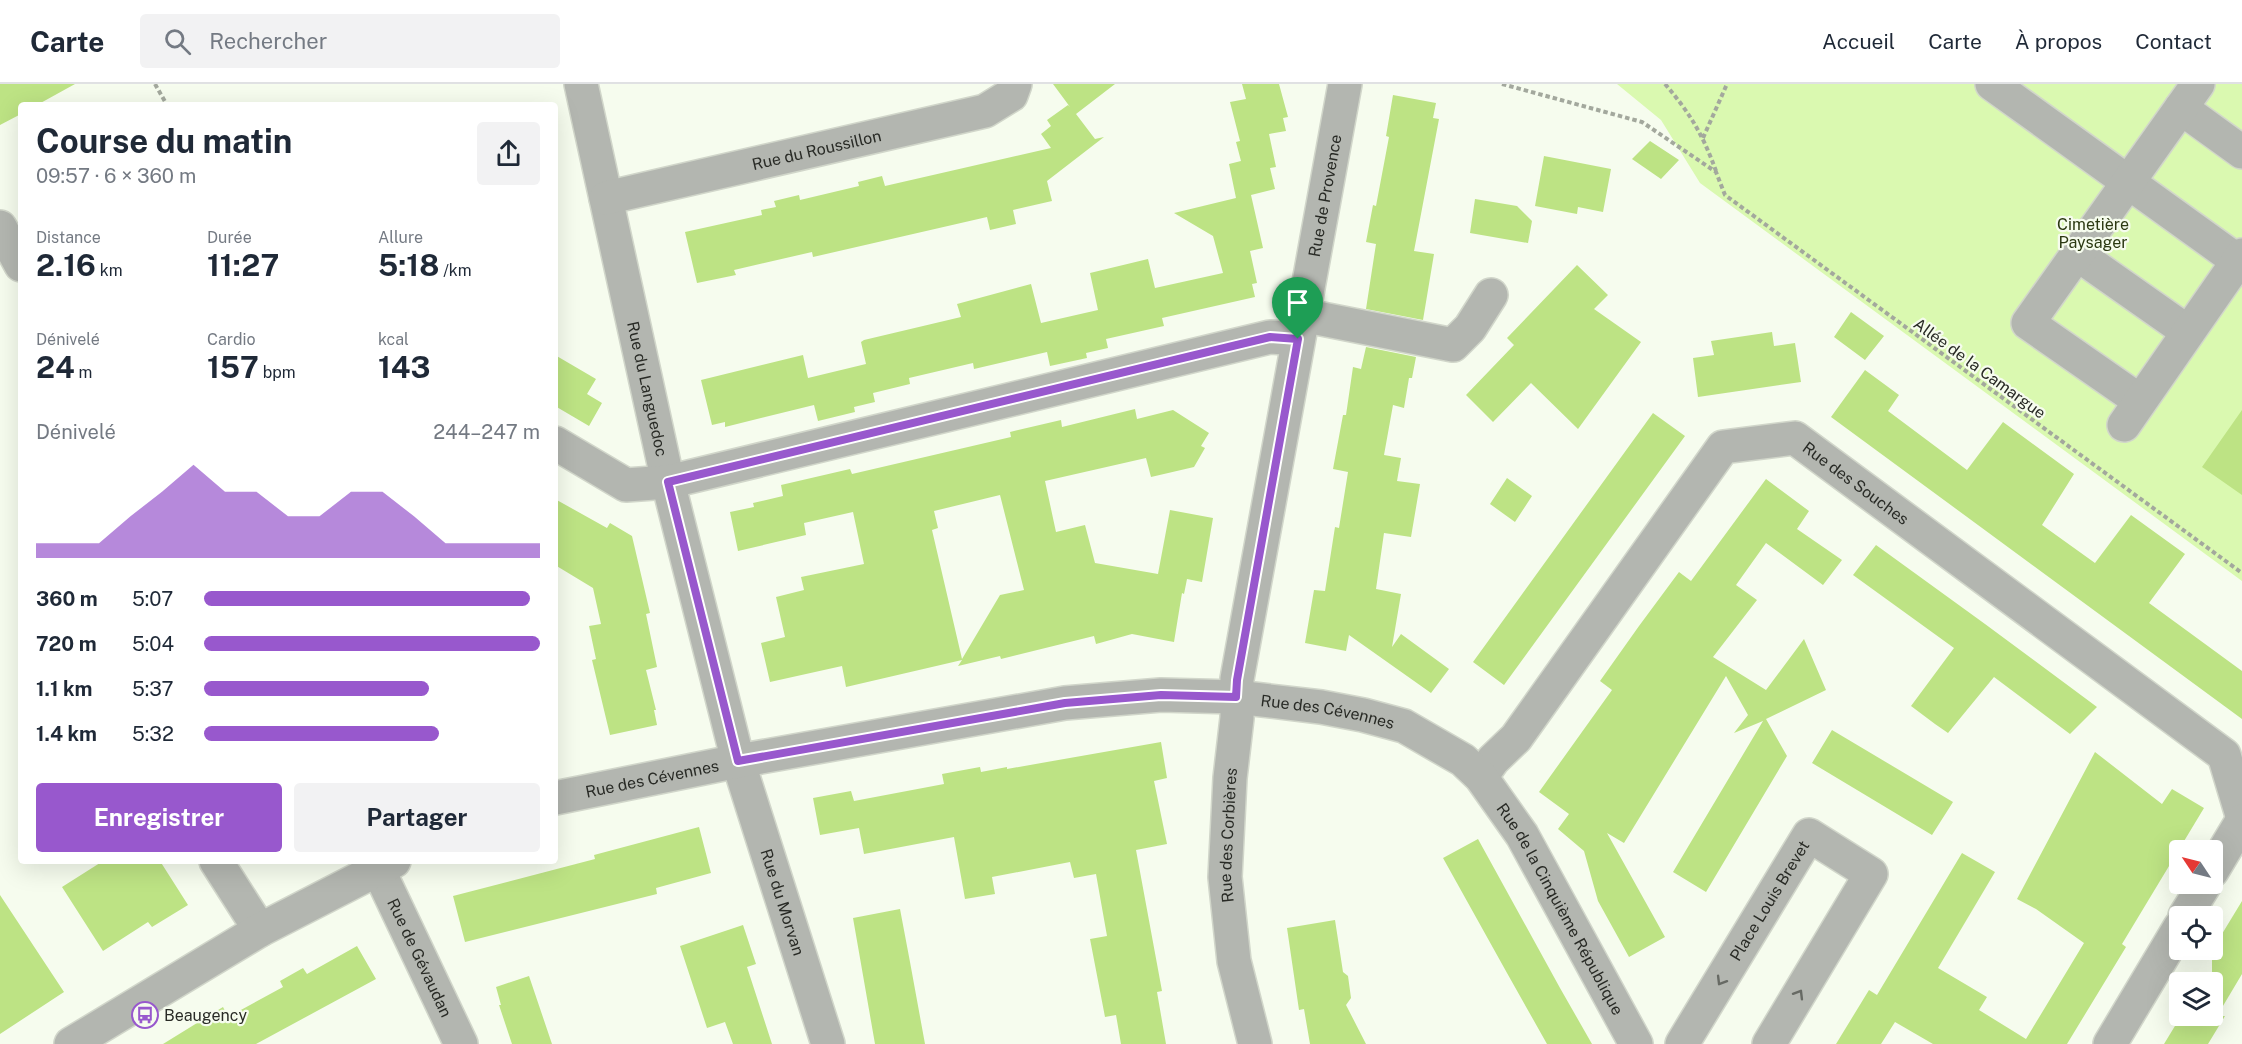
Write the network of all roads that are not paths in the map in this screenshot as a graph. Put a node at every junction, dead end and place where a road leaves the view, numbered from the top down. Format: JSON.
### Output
{"nodes":[{"id":1,"x":581,"y":84,"type":"edge"},
{"id":2,"x":1015,"y":84,"type":"edge"},
{"id":3,"x":1346,"y":84,"type":"edge"},
{"id":4,"x":1992,"y":84,"type":"edge"},
{"id":5,"x":2189,"y":96,"type":"edge"},
{"id":6,"x":2242,"y":152,"type":"edge"},
{"id":7,"x":2128,"y":182,"type":"junction"},
{"id":8,"x":606,"y":198,"type":"junction"},
{"id":9,"x":0,"y":227,"type":"edge"},
{"id":10,"x":2077,"y":254,"type":"junction"},
{"id":11,"x":18,"y":260,"type":"edge"},
{"id":12,"x":2241,"y":260,"type":"edge"},
{"id":13,"x":1491,"y":295,"type":"dead end"},
{"id":14,"x":2242,"y":297,"type":"edge"},
{"id":15,"x":1300,"y":327,"type":"junction"},
{"id":16,"x":2188,"y":332,"type":"junction"},
{"id":17,"x":558,"y":446,"type":"edge"},
{"id":18,"x":668,"y":482,"type":"junction"},
{"id":19,"x":1236,"y":697,"type":"junction"},
{"id":20,"x":738,"y":761,"type":"junction"},
{"id":21,"x":1481,"y":777,"type":"junction"},
{"id":22,"x":558,"y":797,"type":"edge"},
{"id":23,"x":2242,"y":815,"type":"edge"},
{"id":24,"x":2242,"y":821,"type":"edge"},
{"id":25,"x":2223,"y":853,"type":"edge"},
{"id":26,"x":218,"y":864,"type":"edge"},
{"id":27,"x":386,"y":865,"type":"edge"},
{"id":28,"x":260,"y":930,"type":"junction"},
{"id":29,"x":2169,"y":945,"type":"edge"},
{"id":30,"x":71,"y":1044,"type":"edge"},
{"id":31,"x":460,"y":1044,"type":"edge"},
{"id":32,"x":828,"y":1044,"type":"edge"},
{"id":33,"x":1255,"y":1044,"type":"edge"},
{"id":34,"x":1636,"y":1044,"type":"edge"},
{"id":35,"x":1682,"y":1044,"type":"edge"},
{"id":36,"x":1769,"y":1044,"type":"edge"},
{"id":37,"x":2110,"y":1044,"type":"edge"}],
"edges":[{"from":1,"to":8,"type":"street","name":"Rue du Languedoc"},
{"from":2,"to":8,"type":"street","name":"Rue du Roussillon"},
{"from":3,"to":15,"type":"street","name":"Rue de Provence"},
{"from":4,"to":7,"type":"street"},
{"from":5,"to":6,"type":"street"},
{"from":5,"to":7,"type":"street"},
{"from":7,"to":10,"type":"street"},
{"from":7,"to":12,"type":"street"},
{"from":8,"to":18,"type":"street","name":"Rue du Languedoc"},
{"from":9,"to":11,"type":"street"},
{"from":10,"to":16,"type":"street"},
{"from":10,"to":16,"type":"street"},
{"from":12,"to":14,"type":"street"},
{"from":12,"to":16,"type":"street"},
{"from":13,"to":15,"type":"street"},
{"from":15,"to":18,"type":"street"},
{"from":15,"to":19,"type":"street","name":"Rue de Provence"},
{"from":17,"to":18,"type":"street"},
{"from":18,"to":20,"type":"street","name":"Rue du Languedoc"},
{"from":19,"to":20,"type":"street","name":"Rue des Cévennes"},
{"from":19,"to":21,"type":"street","name":"Rue des Cévennes"},
{"from":19,"to":33,"type":"street","name":"Rue des Corbières"},
{"from":20,"to":22,"type":"street","name":"Rue des Cévennes"},
{"from":20,"to":32,"type":"street","name":"Rue du Morvan"},
{"from":21,"to":23,"type":"street","name":"Rue des Souches"},
{"from":21,"to":34,"type":"street","name":"Rue de la Cinquième République"},
{"from":24,"to":25,"type":"street"},
{"from":26,"to":28,"type":"street"},
{"from":27,"to":28,"type":"street"},
{"from":27,"to":31,"type":"street","name":"Rue de Gévaudan"},
{"from":28,"to":30,"type":"street"},
{"from":29,"to":37,"type":"street"},
{"from":36,"to":35,"type":"street","name":"Place Louis Brevet","one_way":true}]}
